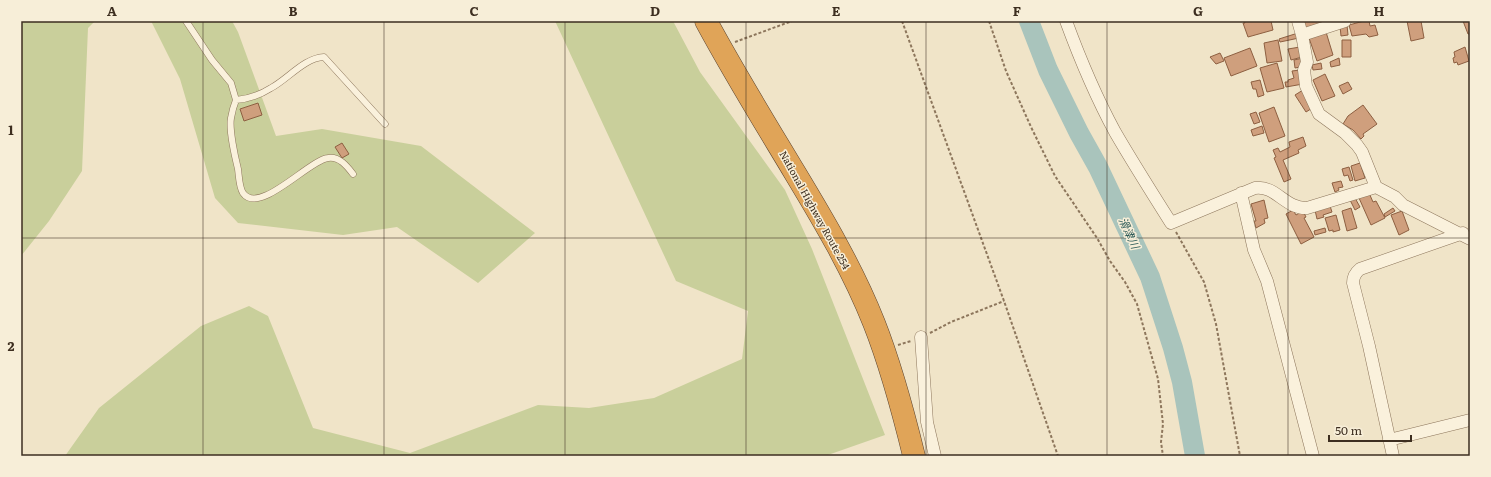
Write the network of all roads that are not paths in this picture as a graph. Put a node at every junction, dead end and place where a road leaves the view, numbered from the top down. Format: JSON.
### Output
{"nodes":[{"id":1,"x":186,"y":21,"type":"edge"},
{"id":2,"x":706,"y":21,"type":"edge"},
{"id":3,"x":1066,"y":21,"type":"edge"},
{"id":4,"x":1298,"y":21,"type":"edge"},
{"id":5,"x":1345,"y":21,"type":"edge"},
{"id":6,"x":1302,"y":35,"type":"junction"},
{"id":7,"x":236,"y":100,"type":"junction"},
{"id":8,"x":385,"y":124,"type":"dead end"},
{"id":9,"x":353,"y":174,"type":"dead end"},
{"id":10,"x":1376,"y":187,"type":"junction"},
{"id":11,"x":1241,"y":192,"type":"junction"},
{"id":12,"x":1467,"y":234,"type":"edge"},
{"id":13,"x":921,"y":337,"type":"road end"},
{"id":14,"x":1470,"y":420,"type":"edge"},
{"id":15,"x":1389,"y":440,"type":"junction"},
{"id":16,"x":914,"y":456,"type":"edge"},
{"id":17,"x":935,"y":456,"type":"edge"},
{"id":18,"x":1313,"y":456,"type":"edge"},
{"id":19,"x":1393,"y":456,"type":"edge"}],
"edges":[{"from":1,"to":7,"type":"lane"},
{"from":2,"to":16,"type":"highway","name":"National Highway Route 254"},
{"from":3,"to":11,"type":"street"},
{"from":4,"to":6,"type":"street"},
{"from":5,"to":6,"type":"street"},
{"from":6,"to":10,"type":"street"},
{"from":7,"to":8,"type":"lane"},
{"from":7,"to":9,"type":"lane"},
{"from":10,"to":11,"type":"street"},
{"from":10,"to":12,"type":"street"},
{"from":11,"to":18,"type":"street"},
{"from":12,"to":15,"type":"street"},
{"from":13,"to":17,"type":"street"},
{"from":14,"to":15,"type":"street"},
{"from":15,"to":19,"type":"street"}]}
